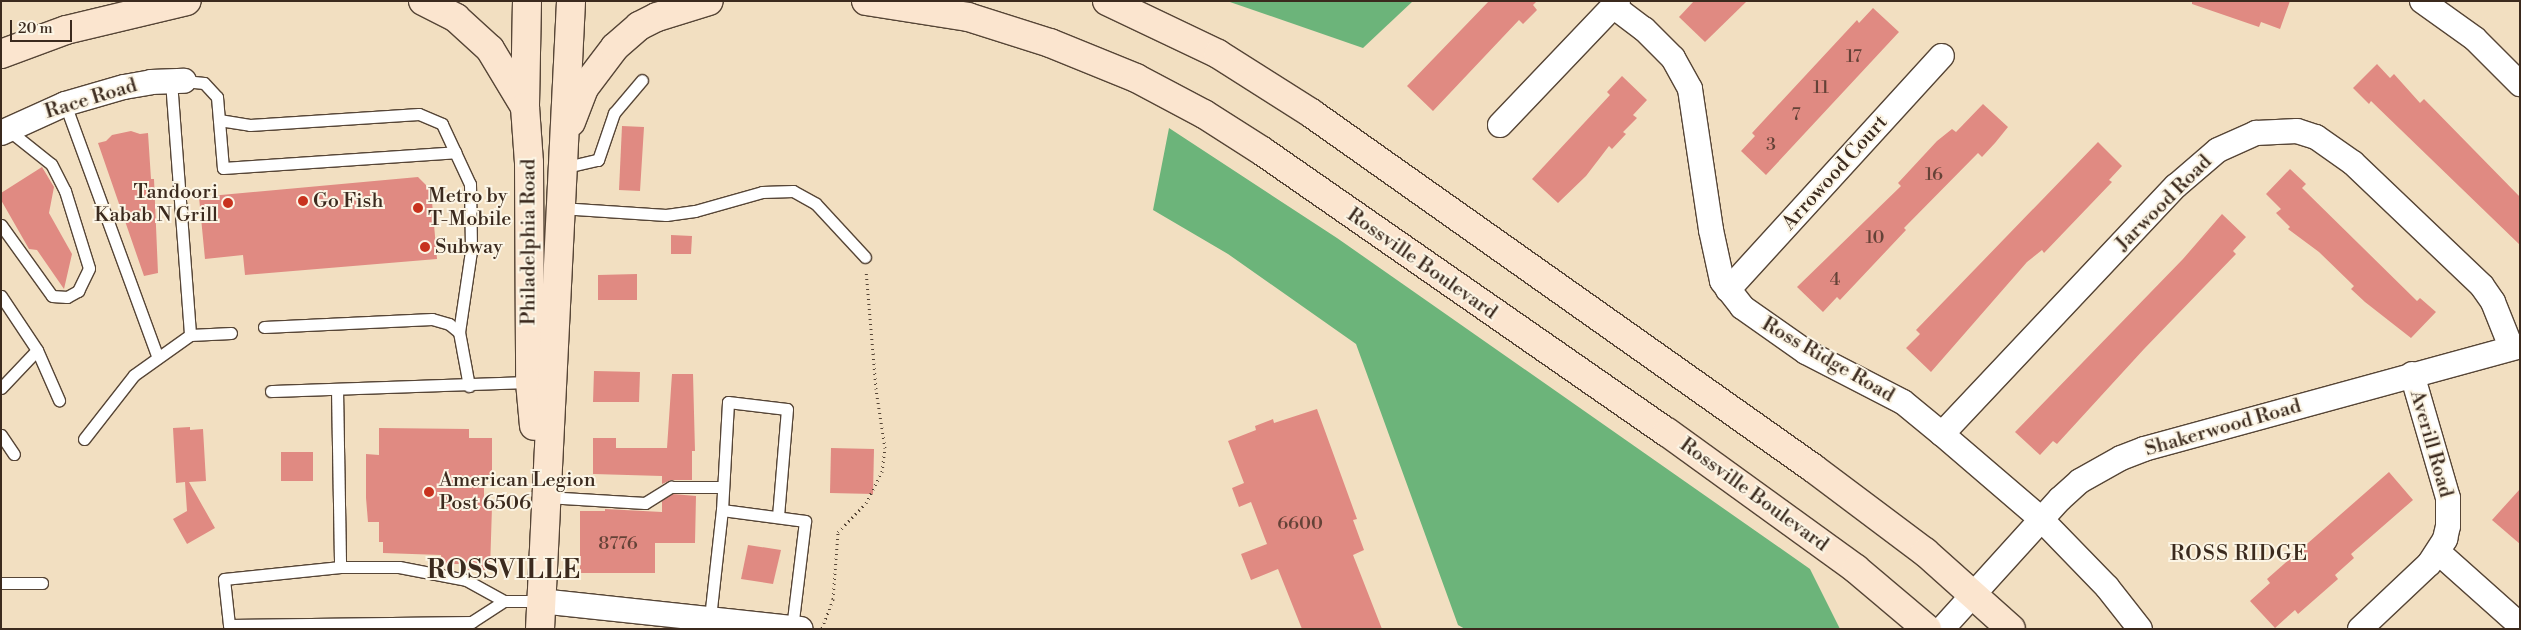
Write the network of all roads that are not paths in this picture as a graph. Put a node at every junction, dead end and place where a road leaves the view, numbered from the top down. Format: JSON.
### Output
{"nodes":[{"id":1,"x":187,"y":1,"type":"edge"},
{"id":2,"x":423,"y":1,"type":"edge"},
{"id":3,"x":527,"y":1,"type":"edge"},
{"id":4,"x":571,"y":1,"type":"edge"},
{"id":5,"x":709,"y":1,"type":"edge"},
{"id":6,"x":866,"y":1,"type":"edge"},
{"id":7,"x":1106,"y":1,"type":"edge"},
{"id":8,"x":2422,"y":1,"type":"edge"},
{"id":9,"x":1615,"y":4,"type":"edge"},
{"id":10,"x":1,"y":54,"type":"edge"},
{"id":11,"x":1942,"y":56,"type":"dead end"},
{"id":12,"x":642,"y":80,"type":"dead end"},
{"id":13,"x":177,"y":81,"type":"junction"},
{"id":14,"x":2520,"y":84,"type":"edge"},
{"id":15,"x":65,"y":104,"type":"junction"},
{"id":16,"x":525,"y":107,"type":"junction"},
{"id":17,"x":219,"y":120,"type":"junction"},
{"id":18,"x":1500,"y":125,"type":"dead end"},
{"id":19,"x":4,"y":131,"type":"edge"},
{"id":20,"x":455,"y":152,"type":"junction"},
{"id":21,"x":561,"y":159,"type":"junction"},
{"id":22,"x":558,"y":207,"type":"junction"},
{"id":23,"x":1,"y":225,"type":"edge"},
{"id":24,"x":865,"y":257,"type":"road end"},
{"id":25,"x":1728,"y":290,"type":"junction"},
{"id":26,"x":1,"y":296,"type":"edge"},
{"id":27,"x":264,"y":327,"type":"dead end"},
{"id":28,"x":459,"y":332,"type":"junction"},
{"id":29,"x":231,"y":333,"type":"dead end"},
{"id":30,"x":190,"y":335,"type":"junction"},
{"id":31,"x":2516,"y":346,"type":"edge"},
{"id":32,"x":36,"y":350,"type":"junction"},
{"id":33,"x":158,"y":358,"type":"junction"},
{"id":34,"x":2412,"y":374,"type":"junction"},
{"id":35,"x":530,"y":382,"type":"junction"},
{"id":36,"x":469,"y":386,"type":"junction"},
{"id":37,"x":1,"y":388,"type":"edge"},
{"id":38,"x":337,"y":389,"type":"junction"},
{"id":39,"x":271,"y":391,"type":"dead end"},
{"id":40,"x":59,"y":400,"type":"dead end"},
{"id":41,"x":1942,"y":434,"type":"junction"},
{"id":42,"x":1,"y":436,"type":"edge"},
{"id":43,"x":84,"y":438,"type":"dead end"},
{"id":44,"x":14,"y":454,"type":"dead end"},
{"id":45,"x":723,"y":487,"type":"junction"},
{"id":46,"x":545,"y":489,"type":"junction"},
{"id":47,"x":722,"y":510,"type":"junction"},
{"id":48,"x":778,"y":517,"type":"junction"},
{"id":49,"x":2041,"y":519,"type":"junction"},
{"id":50,"x":2438,"y":552,"type":"junction"},
{"id":51,"x":340,"y":568,"type":"junction"},
{"id":52,"x":1,"y":583,"type":"edge"},
{"id":53,"x":42,"y":583,"type":"dead end"},
{"id":54,"x":1974,"y":593,"type":"junction"},
{"id":55,"x":504,"y":600,"type":"junction"},
{"id":56,"x":540,"y":601,"type":"junction"},
{"id":57,"x":696,"y":621,"type":"edge"},
{"id":58,"x":2520,"y":625,"type":"edge"},
{"id":59,"x":796,"y":628,"type":"edge"},
{"id":60,"x":540,"y":629,"type":"edge"},
{"id":61,"x":1927,"y":629,"type":"edge"},
{"id":62,"x":1942,"y":629,"type":"edge"},
{"id":63,"x":2011,"y":629,"type":"edge"},
{"id":64,"x":2140,"y":629,"type":"edge"},
{"id":65,"x":2360,"y":629,"type":"edge"}],
"edges":[{"from":1,"to":10,"type":"main road"},
{"from":2,"to":16,"type":"main road"},
{"from":3,"to":16,"type":"main road","name":"Philadelphia Road"},
{"from":4,"to":21,"type":"main road","name":"Philadelphia Road"},
{"from":5,"to":21,"type":"main road"},
{"from":6,"to":61,"type":"main road","name":"Rossville Boulevard"},
{"from":7,"to":54,"type":"main road"},
{"from":8,"to":14,"type":"street"},
{"from":9,"to":18,"type":"street"},
{"from":9,"to":25,"type":"street","name":"Ross Ridge Road"},
{"from":11,"to":25,"type":"street","name":"Arrowood Court"},
{"from":12,"to":21,"type":"lane"},
{"from":13,"to":15,"type":"street","name":"Race Road"},
{"from":13,"to":17,"type":"lane"},
{"from":13,"to":30,"type":"lane"},
{"from":15,"to":19,"type":"street","name":"Race Road"},
{"from":15,"to":33,"type":"lane"},
{"from":16,"to":35,"type":"main road","name":"Philadelphia Road"},
{"from":17,"to":20,"type":"lane"},
{"from":17,"to":20,"type":"lane"},
{"from":19,"to":23,"type":"lane"},
{"from":20,"to":28,"type":"lane"},
{"from":21,"to":22,"type":"main road","name":"Philadelphia Road"},
{"from":22,"to":24,"type":"lane"},
{"from":22,"to":46,"type":"main road","name":"Philadelphia Road"},
{"from":25,"to":41,"type":"street","name":"Ross Ridge Road"},
{"from":26,"to":32,"type":"lane"},
{"from":27,"to":28,"type":"lane"},
{"from":28,"to":36,"type":"lane"},
{"from":29,"to":30,"type":"lane"},
{"from":30,"to":33,"type":"lane"},
{"from":31,"to":34,"type":"street","name":"Shakerwood Road"},
{"from":31,"to":41,"type":"street","name":"Jarwood Road"},
{"from":32,"to":37,"type":"lane"},
{"from":32,"to":40,"type":"lane"},
{"from":33,"to":43,"type":"lane"},
{"from":34,"to":49,"type":"street","name":"Shakerwood Road"},
{"from":34,"to":50,"type":"street","name":"Averill Road"},
{"from":35,"to":36,"type":"lane"},
{"from":35,"to":46,"type":"main road","name":"Philadelphia Road"},
{"from":36,"to":38,"type":"lane"},
{"from":38,"to":39,"type":"lane"},
{"from":38,"to":51,"type":"lane"},
{"from":41,"to":49,"type":"street","name":"Ross Ridge Road"},
{"from":42,"to":44,"type":"lane"},
{"from":45,"to":46,"type":"lane"},
{"from":45,"to":47,"type":"lane"},
{"from":45,"to":48,"type":"lane"},
{"from":46,"to":56,"type":"main road","name":"Philadelphia Road"},
{"from":47,"to":48,"type":"lane"},
{"from":47,"to":57,"type":"lane"},
{"from":48,"to":59,"type":"lane"},
{"from":49,"to":54,"type":"street","name":"Shakerwood Road"},
{"from":49,"to":64,"type":"street","name":"Ross Ridge Road"},
{"from":50,"to":58,"type":"street"},
{"from":50,"to":65,"type":"street","name":"Averill Road"},
{"from":51,"to":55,"type":"lane"},
{"from":51,"to":55,"type":"lane"},
{"from":52,"to":53,"type":"lane"},
{"from":54,"to":62,"type":"street","name":"Shakerwood Road"},
{"from":54,"to":63,"type":"main road"},
{"from":55,"to":56,"type":"lane"},
{"from":56,"to":57,"type":"street"},
{"from":56,"to":60,"type":"main road","name":"Philadelphia Road"},
{"from":57,"to":59,"type":"street"}]}
